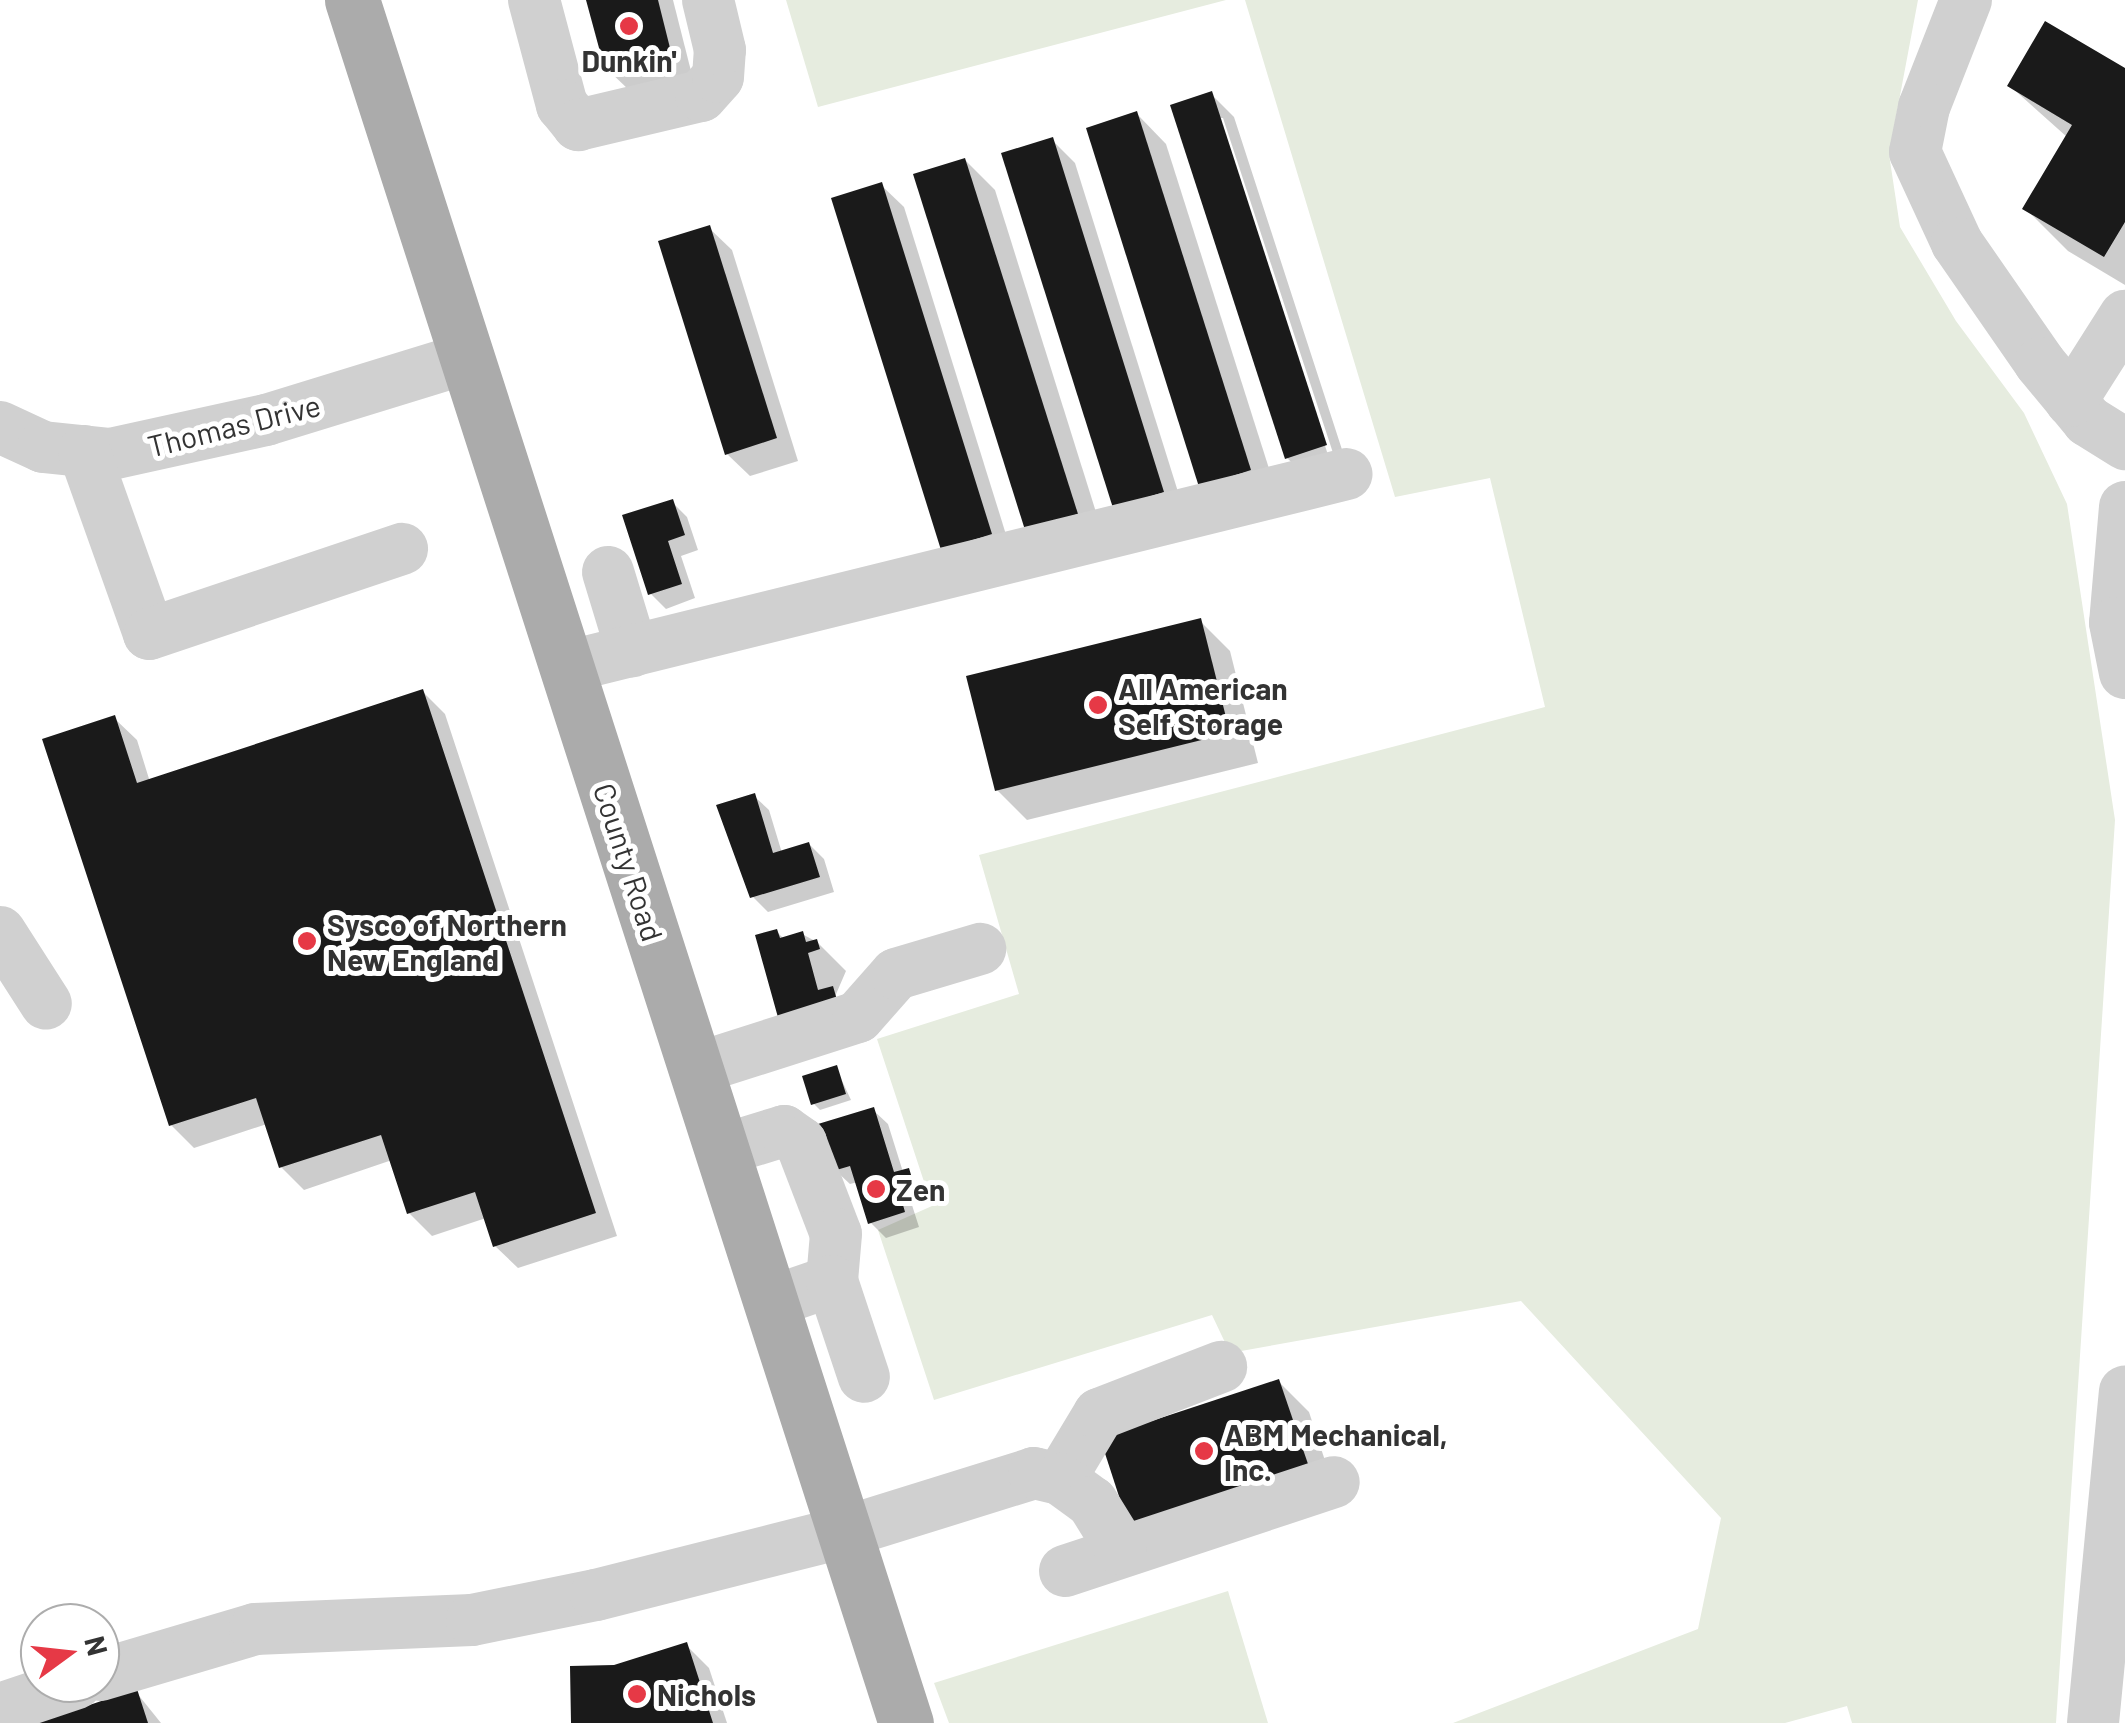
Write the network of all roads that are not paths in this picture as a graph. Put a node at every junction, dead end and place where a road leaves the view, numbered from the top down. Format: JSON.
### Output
{"nodes":[{"id":1,"x":352,"y":0,"type":"edge"},
{"id":2,"x":534,"y":0,"type":"edge"},
{"id":3,"x":708,"y":0,"type":"edge"},
{"id":4,"x":1966,"y":0,"type":"edge"},
{"id":5,"x":2125,"y":316,"type":"edge"},
{"id":6,"x":467,"y":358,"type":"junction"},
{"id":7,"x":2071,"y":401,"type":"junction"},
{"id":8,"x":0,"y":427,"type":"edge"},
{"id":9,"x":2125,"y":444,"type":"edge"},
{"id":10,"x":84,"y":452,"type":"junction"},
{"id":11,"x":1347,"y":474,"type":"dead end"},
{"id":12,"x":2125,"y":506,"type":"edge"},
{"id":13,"x":402,"y":549,"type":"dead end"},
{"id":14,"x":608,"y":572,"type":"dead end"},
{"id":15,"x":632,"y":651,"type":"junction"},
{"id":16,"x":566,"y":667,"type":"junction"},
{"id":17,"x":2125,"y":672,"type":"edge"},
{"id":18,"x":0,"y":932,"type":"edge"},
{"id":19,"x":980,"y":949,"type":"dead end"},
{"id":20,"x":46,"y":1004,"type":"dead end"},
{"id":21,"x":696,"y":1069,"type":"junction"},
{"id":22,"x":722,"y":1150,"type":"junction"},
{"id":23,"x":832,"y":1281,"type":"junction"},
{"id":24,"x":771,"y":1302,"type":"junction"},
{"id":25,"x":1222,"y":1366,"type":"dead end"},
{"id":26,"x":864,"y":1377,"type":"dead end"},
{"id":27,"x":2125,"y":1392,"type":"edge"},
{"id":28,"x":1060,"y":1480,"type":"junction"},
{"id":29,"x":1334,"y":1482,"type":"dead end"},
{"id":30,"x":845,"y":1532,"type":"junction"},
{"id":31,"x":1121,"y":1549,"type":"junction"},
{"id":32,"x":1066,"y":1571,"type":"dead end"},
{"id":33,"x":120,"y":1668,"type":"edge"},
{"id":34,"x":906,"y":1723,"type":"edge"},
{"id":35,"x":2093,"y":1723,"type":"edge"}],
"edges":[{"from":1,"to":6,"type":"main road","name":"County Road"},
{"from":2,"to":3,"type":"street"},
{"from":4,"to":7,"type":"street"},
{"from":5,"to":7,"type":"street"},
{"from":6,"to":10,"type":"street","name":"Thomas Drive"},
{"from":6,"to":16,"type":"main road","name":"County Road"},
{"from":7,"to":9,"type":"street"},
{"from":8,"to":10,"type":"street","name":"Thomas Drive"},
{"from":10,"to":13,"type":"street"},
{"from":11,"to":15,"type":"street"},
{"from":12,"to":17,"type":"street"},
{"from":14,"to":15,"type":"street"},
{"from":15,"to":16,"type":"street"},
{"from":16,"to":21,"type":"main road","name":"County Road"},
{"from":18,"to":20,"type":"street"},
{"from":19,"to":21,"type":"street"},
{"from":21,"to":22,"type":"main road","name":"County Road"},
{"from":22,"to":23,"type":"street"},
{"from":22,"to":24,"type":"main road","name":"County Road"},
{"from":23,"to":24,"type":"street"},
{"from":23,"to":26,"type":"street"},
{"from":24,"to":30,"type":"main road","name":"County Road"},
{"from":25,"to":28,"type":"street"},
{"from":27,"to":35,"type":"street"},
{"from":28,"to":30,"type":"street"},
{"from":28,"to":31,"type":"street"},
{"from":29,"to":31,"type":"street"},
{"from":30,"to":33,"type":"street"},
{"from":30,"to":34,"type":"main road","name":"County Road"},
{"from":31,"to":32,"type":"street"}]}
